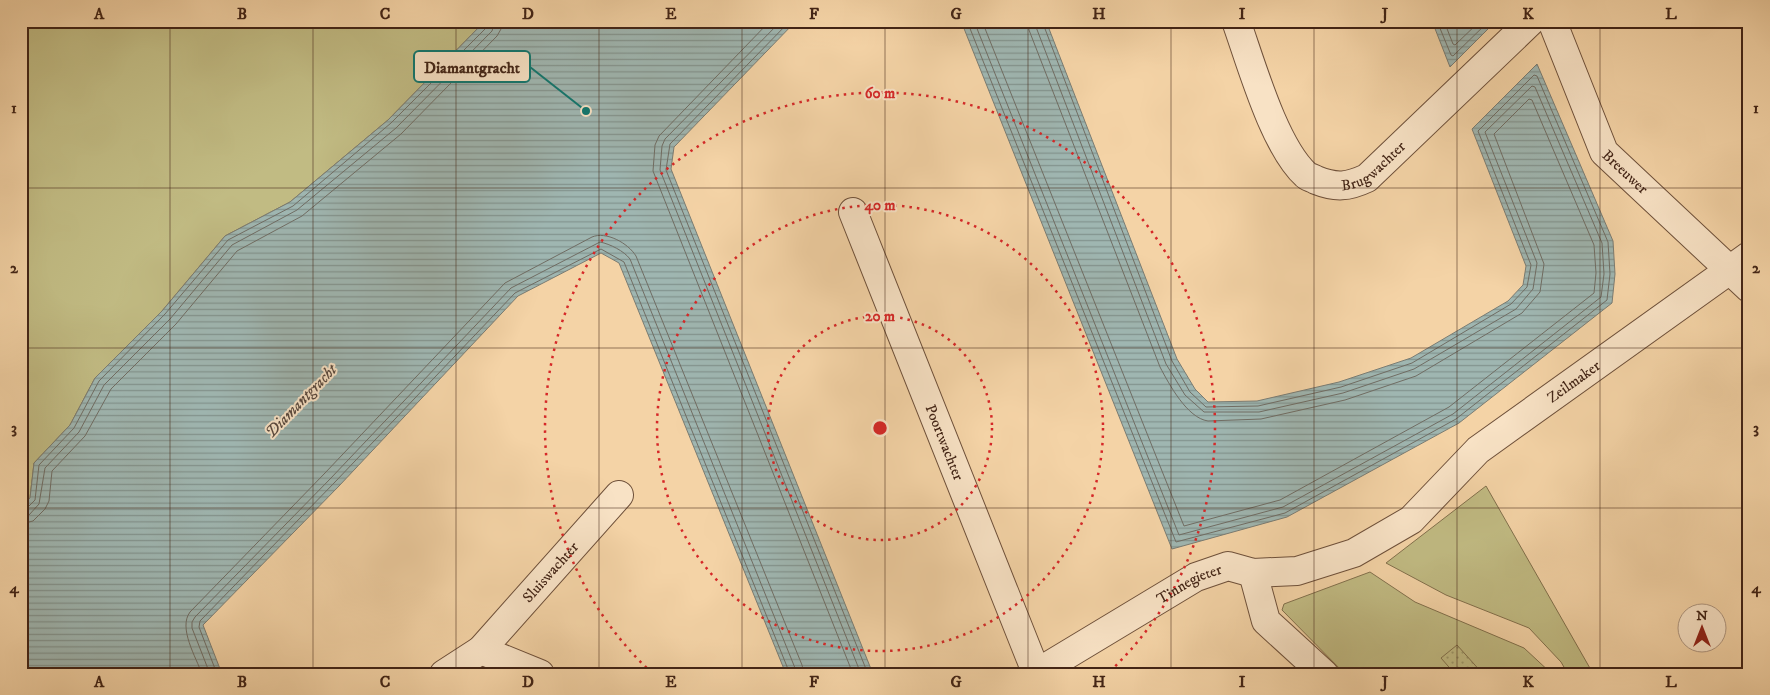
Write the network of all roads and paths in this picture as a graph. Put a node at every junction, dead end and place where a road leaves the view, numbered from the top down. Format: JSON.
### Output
{"nodes":[{"id":1,"x":1236,"y":21,"type":"edge"},
{"id":2,"x":1531,"y":21,"type":"edge"},
{"id":3,"x":1552,"y":21,"type":"edge"},
{"id":4,"x":854,"y":212,"type":"dead end"},
{"id":5,"x":1739,"y":262,"type":"edge"},
{"id":6,"x":1749,"y":288,"type":"edge"},
{"id":7,"x":619,"y":495,"type":"dead end"},
{"id":8,"x":1411,"y":520,"type":"joint"},
{"id":9,"x":1253,"y":573,"type":"junction"},
{"id":10,"x":481,"y":650,"type":"junction"},
{"id":11,"x":1036,"y":673,"type":"edge"},
{"id":12,"x":444,"y":674,"type":"edge"},
{"id":13,"x":540,"y":674,"type":"edge"},
{"id":14,"x":1324,"y":674,"type":"edge"}],
"edges":[{"from":1,"to":2,"type":"street","name":"Brugwachter"},
{"from":3,"to":5,"type":"street","name":"Breeuwer"},
{"from":4,"to":11,"type":"street","name":"Poortwachter"},
{"from":5,"to":6,"type":"street","name":"Breeuwer"},
{"from":5,"to":8,"type":"street","name":"Zeilmaker"},
{"from":7,"to":10,"type":"street","name":"Sluiswachter"},
{"from":8,"to":9,"type":"street","name":"Tinnegieter"},
{"from":9,"to":11,"type":"street","name":"Tinnegieter"},
{"from":9,"to":14,"type":"street"},
{"from":10,"to":12,"type":"street","name":"Sluiswachter"},
{"from":10,"to":13,"type":"street"}]}
